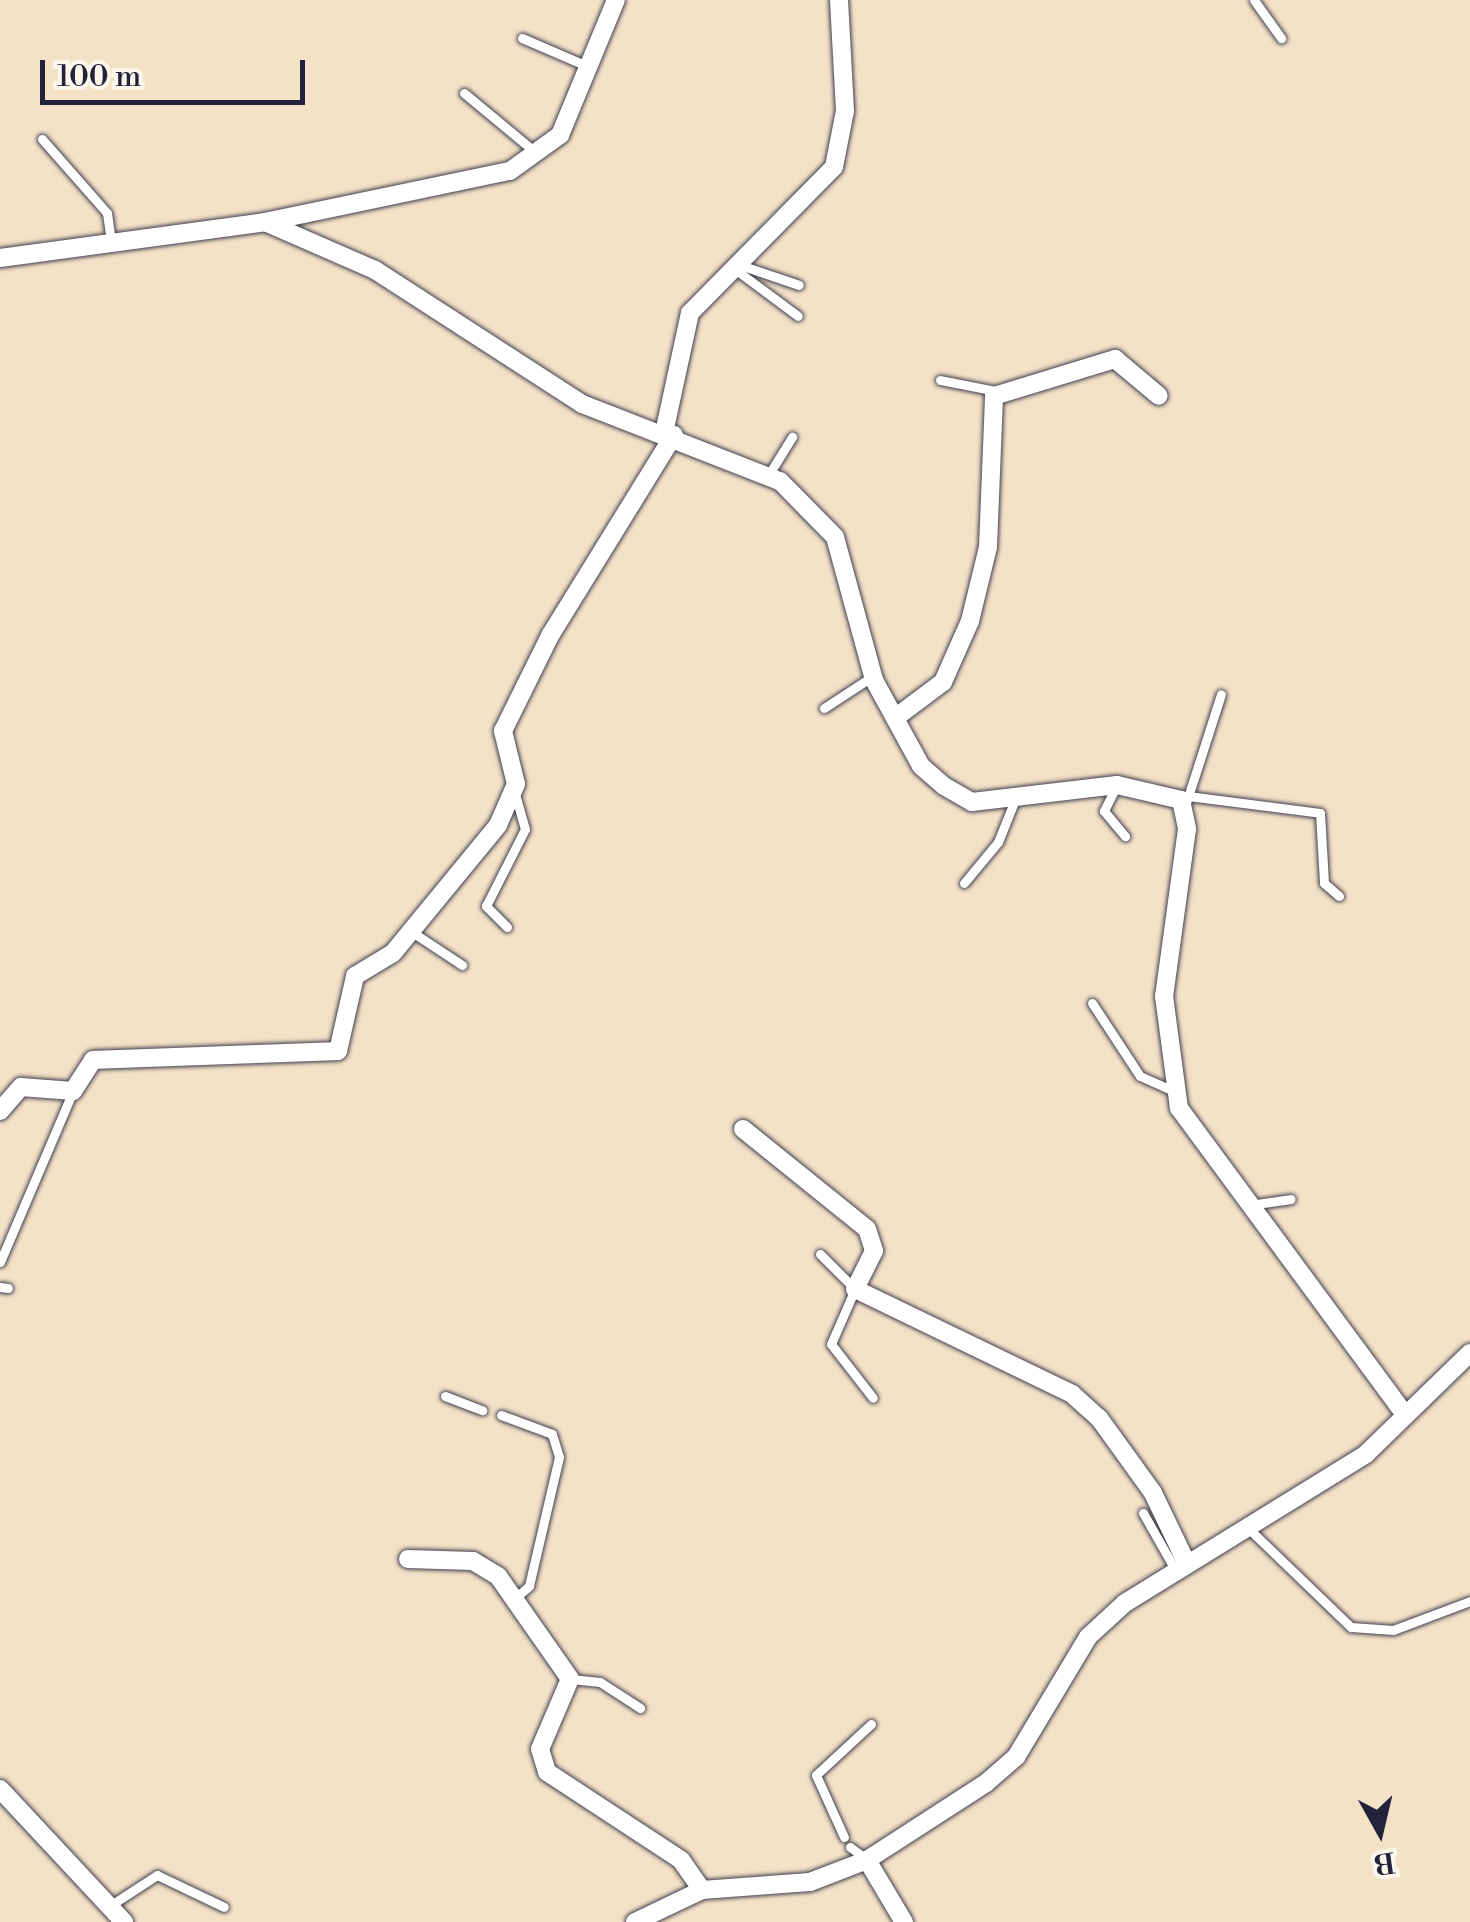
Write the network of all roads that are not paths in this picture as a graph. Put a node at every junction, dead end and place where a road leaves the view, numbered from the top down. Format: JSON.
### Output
{"nodes":[{"id":1,"x":616,"y":0,"type":"edge"},
{"id":2,"x":838,"y":0,"type":"edge"},
{"id":3,"x":1254,"y":0,"type":"edge"},
{"id":4,"x":522,"y":38,"type":"dead end"},
{"id":5,"x":1280,"y":38,"type":"dead end"},
{"id":6,"x":592,"y":68,"type":"junction"},
{"id":7,"x":464,"y":93,"type":"dead end"},
{"id":8,"x":42,"y":139,"type":"dead end"},
{"id":9,"x":541,"y":157,"type":"junction"},
{"id":10,"x":265,"y":222,"type":"junction"},
{"id":11,"x":112,"y":246,"type":"junction"},
{"id":12,"x":0,"y":258,"type":"edge"},
{"id":13,"x":738,"y":268,"type":"junction"},
{"id":14,"x":800,"y":285,"type":"dead end"},
{"id":15,"x":798,"y":316,"type":"dead end"},
{"id":16,"x":940,"y":380,"type":"dead end"},
{"id":17,"x":998,"y":391,"type":"junction"},
{"id":18,"x":1159,"y":396,"type":"dead end"},
{"id":19,"x":669,"y":434,"type":"junction"},
{"id":20,"x":792,"y":437,"type":"dead end"},
{"id":21,"x":768,"y":474,"type":"junction"},
{"id":22,"x":873,"y":676,"type":"junction"},
{"id":23,"x":1222,"y":694,"type":"dead end"},
{"id":24,"x":824,"y":708,"type":"dead end"},
{"id":25,"x":895,"y":718,"type":"junction"},
{"id":26,"x":1117,"y":785,"type":"junction"},
{"id":27,"x":514,"y":791,"type":"junction"},
{"id":28,"x":1014,"y":802,"type":"junction"},
{"id":29,"x":1187,"y":802,"type":"junction"},
{"id":30,"x":1125,"y":836,"type":"dead end"},
{"id":31,"x":964,"y":883,"type":"dead end"},
{"id":32,"x":1340,"y":896,"type":"dead end"},
{"id":33,"x":507,"y":927,"type":"dead end"},
{"id":34,"x":412,"y":932,"type":"junction"},
{"id":35,"x":462,"y":965,"type":"dead end"},
{"id":36,"x":1092,"y":1003,"type":"dead end"},
{"id":37,"x":73,"y":1091,"type":"junction"},
{"id":38,"x":1173,"y":1091,"type":"junction"},
{"id":39,"x":0,"y":1111,"type":"edge"},
{"id":40,"x":743,"y":1128,"type":"dead end"},
{"id":41,"x":1291,"y":1199,"type":"dead end"},
{"id":42,"x":1246,"y":1205,"type":"junction"},
{"id":43,"x":820,"y":1254,"type":"dead end"},
{"id":44,"x":0,"y":1262,"type":"edge"},
{"id":45,"x":855,"y":1289,"type":"junction"},
{"id":46,"x":1470,"y":1353,"type":"edge"},
{"id":47,"x":446,"y":1396,"type":"dead end"},
{"id":48,"x":873,"y":1398,"type":"dead end"},
{"id":49,"x":482,"y":1410,"type":"dead end"},
{"id":50,"x":1404,"y":1412,"type":"junction"},
{"id":51,"x":502,"y":1415,"type":"dead end"},
{"id":52,"x":1143,"y":1513,"type":"dead end"},
{"id":53,"x":1248,"y":1528,"type":"junction"},
{"id":54,"x":408,"y":1558,"type":"dead end"},
{"id":55,"x":1182,"y":1568,"type":"junction"},
{"id":56,"x":1470,"y":1600,"type":"edge"},
{"id":57,"x":511,"y":1601,"type":"junction"},
{"id":58,"x":570,"y":1679,"type":"junction"},
{"id":59,"x":640,"y":1708,"type":"dead end"},
{"id":60,"x":870,"y":1724,"type":"dead end"},
{"id":61,"x":0,"y":1789,"type":"edge"},
{"id":62,"x":868,"y":1860,"type":"junction"},
{"id":63,"x":702,"y":1890,"type":"junction"},
{"id":64,"x":110,"y":1905,"type":"junction"},
{"id":65,"x":224,"y":1907,"type":"dead end"},
{"id":66,"x":124,"y":1922,"type":"edge"},
{"id":67,"x":635,"y":1922,"type":"edge"},
{"id":68,"x":904,"y":1922,"type":"edge"}],
"edges":[{"from":1,"to":6,"type":"street"},
{"from":2,"to":13,"type":"street"},
{"from":3,"to":5,"type":"lane"},
{"from":4,"to":6,"type":"lane"},
{"from":6,"to":9,"type":"street"},
{"from":7,"to":9,"type":"lane"},
{"from":8,"to":11,"type":"lane"},
{"from":9,"to":10,"type":"street"},
{"from":10,"to":11,"type":"street"},
{"from":10,"to":19,"type":"street"},
{"from":11,"to":12,"type":"street"},
{"from":13,"to":14,"type":"lane"},
{"from":13,"to":15,"type":"lane"},
{"from":13,"to":19,"type":"street"},
{"from":16,"to":17,"type":"lane"},
{"from":17,"to":18,"type":"street"},
{"from":17,"to":25,"type":"street"},
{"from":19,"to":21,"type":"street"},
{"from":19,"to":27,"type":"street"},
{"from":20,"to":21,"type":"lane"},
{"from":21,"to":22,"type":"street"},
{"from":22,"to":24,"type":"lane"},
{"from":22,"to":25,"type":"street"},
{"from":23,"to":29,"type":"lane"},
{"from":25,"to":28,"type":"street"},
{"from":26,"to":28,"type":"street"},
{"from":26,"to":29,"type":"street"},
{"from":26,"to":30,"type":"lane"},
{"from":27,"to":33,"type":"lane"},
{"from":27,"to":34,"type":"street"},
{"from":28,"to":31,"type":"lane"},
{"from":29,"to":32,"type":"lane"},
{"from":29,"to":38,"type":"street"},
{"from":34,"to":35,"type":"lane"},
{"from":34,"to":37,"type":"street"},
{"from":36,"to":38,"type":"lane"},
{"from":37,"to":39,"type":"street"},
{"from":37,"to":44,"type":"lane"},
{"from":38,"to":42,"type":"street"},
{"from":40,"to":45,"type":"street"},
{"from":41,"to":42,"type":"lane"},
{"from":42,"to":50,"type":"street"},
{"from":43,"to":45,"type":"lane"},
{"from":45,"to":48,"type":"lane"},
{"from":45,"to":55,"type":"street"},
{"from":46,"to":50,"type":"street"},
{"from":47,"to":49,"type":"lane"},
{"from":50,"to":53,"type":"street"},
{"from":51,"to":57,"type":"lane"},
{"from":52,"to":55,"type":"lane"},
{"from":53,"to":55,"type":"street"},
{"from":53,"to":56,"type":"lane"},
{"from":54,"to":57,"type":"street"},
{"from":55,"to":62,"type":"street"},
{"from":57,"to":58,"type":"street"},
{"from":58,"to":59,"type":"lane"},
{"from":58,"to":63,"type":"street"},
{"from":60,"to":62,"type":"lane"},
{"from":61,"to":64,"type":"street"},
{"from":62,"to":63,"type":"street"},
{"from":62,"to":68,"type":"street"},
{"from":63,"to":67,"type":"street"},
{"from":64,"to":65,"type":"lane"},
{"from":64,"to":66,"type":"street"}]}
